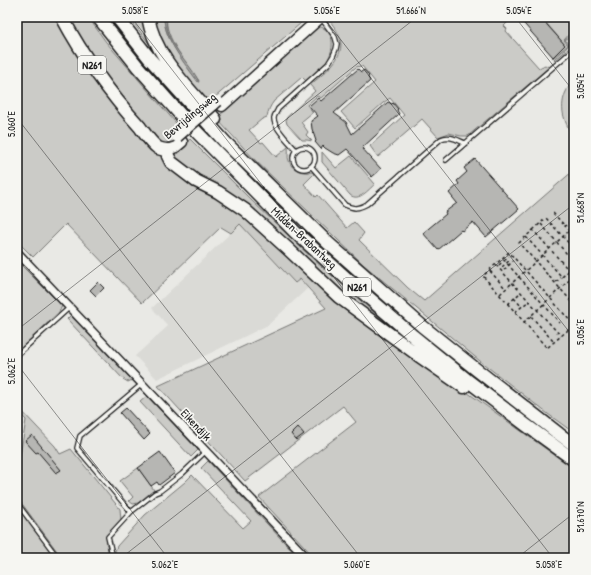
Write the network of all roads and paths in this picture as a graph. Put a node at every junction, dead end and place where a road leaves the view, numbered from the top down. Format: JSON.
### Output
{"nodes":[{"id":1,"x":62,"y":17,"type":"edge"},
{"id":2,"x":98,"y":17,"type":"edge"},
{"id":3,"x":117,"y":17,"type":"edge"},
{"id":4,"x":148,"y":17,"type":"edge"},
{"id":5,"x":318,"y":17,"type":"edge"},
{"id":6,"x":574,"y":49,"type":"edge"},
{"id":7,"x":225,"y":142,"type":"junction"},
{"id":8,"x":465,"y":143,"type":"junction"},
{"id":9,"x":167,"y":150,"type":"junction"},
{"id":10,"x":296,"y":150,"type":"junction"},
{"id":11,"x":446,"y":160,"type":"dead end"},
{"id":12,"x":311,"y":166,"type":"junction"},
{"id":13,"x":553,"y":213,"type":"dead end"},
{"id":14,"x":574,"y":218,"type":"edge"},
{"id":15,"x":540,"y":224,"type":"junction"},
{"id":16,"x":565,"y":226,"type":"junction"},
{"id":17,"x":533,"y":230,"type":"junction"},
{"id":18,"x":569,"y":231,"type":"junction"},
{"id":19,"x":574,"y":236,"type":"edge"},
{"id":20,"x":526,"y":237,"type":"junction"},
{"id":21,"x":563,"y":237,"type":"junction"},
{"id":22,"x":557,"y":242,"type":"junction"},
{"id":23,"x":550,"y":248,"type":"junction"},
{"id":24,"x":574,"y":249,"type":"edge"},
{"id":25,"x":17,"y":252,"type":"edge"},
{"id":26,"x":542,"y":255,"type":"junction"},
{"id":27,"x":509,"y":256,"type":"dead end"},
{"id":28,"x":511,"y":259,"type":"dead end"},
{"id":29,"x":504,"y":260,"type":"junction"},
{"id":30,"x":513,"y":261,"type":"dead end"},
{"id":31,"x":536,"y":261,"type":"junction"},
{"id":32,"x":574,"y":262,"type":"edge"},
{"id":33,"x":506,"y":263,"type":"junction"},
{"id":34,"x":496,"y":264,"type":"junction"},
{"id":35,"x":499,"y":265,"type":"dead end"},
{"id":36,"x":509,"y":266,"type":"junction"},
{"id":37,"x":574,"y":266,"type":"edge"},
{"id":38,"x":502,"y":267,"type":"dead end"},
{"id":39,"x":489,"y":270,"type":"junction"},
{"id":40,"x":504,"y":270,"type":"dead end"},
{"id":41,"x":569,"y":270,"type":"junction"},
{"id":42,"x":525,"y":271,"type":"junction"},
{"id":43,"x":574,"y":276,"type":"edge"},
{"id":44,"x":519,"y":277,"type":"junction"},
{"id":45,"x":562,"y":277,"type":"junction"},
{"id":46,"x":512,"y":283,"type":"junction"},
{"id":47,"x":555,"y":283,"type":"junction"},
{"id":48,"x":506,"y":289,"type":"junction"},
{"id":49,"x":560,"y":289,"type":"junction"},
{"id":50,"x":521,"y":292,"type":"junction"},
{"id":51,"x":499,"y":294,"type":"junction"},
{"id":52,"x":514,"y":298,"type":"junction"},
{"id":53,"x":550,"y":298,"type":"junction"},
{"id":54,"x":528,"y":301,"type":"junction"},
{"id":55,"x":508,"y":304,"type":"junction"},
{"id":56,"x":544,"y":304,"type":"junction"},
{"id":57,"x":574,"y":304,"type":"edge"},
{"id":58,"x":522,"y":306,"type":"junction"},
{"id":59,"x":70,"y":307,"type":"junction"},
{"id":60,"x":537,"y":310,"type":"junction"},
{"id":61,"x":515,"y":312,"type":"junction"},
{"id":62,"x":531,"y":316,"type":"junction"},
{"id":63,"x":524,"y":322,"type":"junction"},
{"id":64,"x":560,"y":323,"type":"dead end"},
{"id":65,"x":561,"y":336,"type":"junction"},
{"id":66,"x":554,"y":342,"type":"junction"},
{"id":67,"x":17,"y":355,"type":"edge"},
{"id":68,"x":143,"y":384,"type":"junction"},
{"id":69,"x":526,"y":425,"type":"junction"},
{"id":70,"x":574,"y":445,"type":"edge"},
{"id":71,"x":206,"y":451,"type":"junction"},
{"id":72,"x":574,"y":460,"type":"edge"},
{"id":73,"x":17,"y":503,"type":"edge"},
{"id":74,"x":131,"y":512,"type":"junction"},
{"id":75,"x":58,"y":558,"type":"edge"},
{"id":76,"x":107,"y":558,"type":"edge"},
{"id":77,"x":307,"y":558,"type":"edge"}],
"edges":[{"from":1,"to":9,"type":"highway","number":"N261"},
{"from":2,"to":69,"type":"highway","name":"Midden-Brabantweg","number":"N261"},
{"from":3,"to":7,"type":"highway","name":"Midden-Brabantweg","number":"N261"},
{"from":4,"to":7,"type":"highway","number":"N261"},
{"from":5,"to":9,"type":"main road","name":"Bevrijdingsweg","bridge":true},
{"from":5,"to":10,"type":"lane"},
{"from":6,"to":8,"type":"lane"},
{"from":7,"to":70,"type":"highway","name":"Midden-Brabantweg","number":"N261"},
{"from":8,"to":11,"type":"lane"},
{"from":8,"to":12,"type":"lane"},
{"from":9,"to":69,"type":"highway","number":"N261"},
{"from":10,"to":12,"type":"lane"},
{"from":10,"to":12,"type":"lane"},
{"from":13,"to":16,"type":"path"},
{"from":14,"to":16,"type":"path"},
{"from":15,"to":17,"type":"path"},
{"from":15,"to":21,"type":"path"},
{"from":15,"to":22,"type":"path"},
{"from":16,"to":18,"type":"path"},
{"from":17,"to":20,"type":"path"},
{"from":17,"to":23,"type":"path"},
{"from":18,"to":19,"type":"path"},
{"from":18,"to":21,"type":"path"},
{"from":20,"to":26,"type":"path"},
{"from":20,"to":31,"type":"path"},
{"from":21,"to":22,"type":"path"},
{"from":21,"to":24,"type":"path"},
{"from":22,"to":23,"type":"path"},
{"from":22,"to":32,"type":"path"},
{"from":23,"to":26,"type":"path"},
{"from":23,"to":41,"type":"path"},
{"from":25,"to":59,"type":"street","name":"Eikendijk"},
{"from":26,"to":31,"type":"path"},
{"from":26,"to":45,"type":"path"},
{"from":27,"to":29,"type":"path"},
{"from":28,"to":33,"type":"path"},
{"from":29,"to":33,"type":"path"},
{"from":29,"to":35,"type":"path"},
{"from":30,"to":36,"type":"path"},
{"from":31,"to":42,"type":"path"},
{"from":31,"to":47,"type":"path"},
{"from":33,"to":36,"type":"path"},
{"from":33,"to":38,"type":"path"},
{"from":34,"to":39,"type":"path"},
{"from":34,"to":42,"type":"path"},
{"from":34,"to":46,"type":"path"},
{"from":36,"to":40,"type":"path"},
{"from":36,"to":44,"type":"path"},
{"from":37,"to":41,"type":"path"},
{"from":39,"to":48,"type":"path"},
{"from":39,"to":51,"type":"path"},
{"from":41,"to":43,"type":"path"},
{"from":41,"to":45,"type":"path"},
{"from":42,"to":44,"type":"path"},
{"from":42,"to":53,"type":"path"},
{"from":43,"to":49,"type":"path"},
{"from":44,"to":46,"type":"path"},
{"from":44,"to":56,"type":"path"},
{"from":45,"to":47,"type":"path"},
{"from":46,"to":48,"type":"path"},
{"from":46,"to":50,"type":"path"},
{"from":47,"to":49,"type":"path"},
{"from":48,"to":51,"type":"path"},
{"from":49,"to":53,"type":"path"},
{"from":49,"to":57,"type":"path"},
{"from":50,"to":52,"type":"path"},
{"from":50,"to":54,"type":"path"},
{"from":51,"to":55,"type":"path"},
{"from":52,"to":55,"type":"path"},
{"from":52,"to":58,"type":"path"},
{"from":53,"to":56,"type":"path"},
{"from":53,"to":65,"type":"path"},
{"from":54,"to":58,"type":"path"},
{"from":54,"to":60,"type":"path"},
{"from":55,"to":61,"type":"path"},
{"from":56,"to":60,"type":"path"},
{"from":56,"to":64,"type":"path"},
{"from":58,"to":61,"type":"path"},
{"from":59,"to":67,"type":"lane"},
{"from":59,"to":68,"type":"street","name":"Eikendijk"},
{"from":60,"to":62,"type":"path"},
{"from":60,"to":65,"type":"path"},
{"from":61,"to":63,"type":"path"},
{"from":62,"to":63,"type":"path"},
{"from":62,"to":66,"type":"path"},
{"from":63,"to":66,"type":"path"},
{"from":65,"to":66,"type":"path"},
{"from":68,"to":71,"type":"street","name":"Eikendijk"},
{"from":68,"to":74,"type":"lane"},
{"from":69,"to":72,"type":"highway","name":"Midden-Brabantweg","number":"N261"},
{"from":71,"to":74,"type":"lane"},
{"from":71,"to":77,"type":"street","name":"Eikendijk"},
{"from":73,"to":75,"type":"lane"},
{"from":74,"to":76,"type":"lane"}]}
